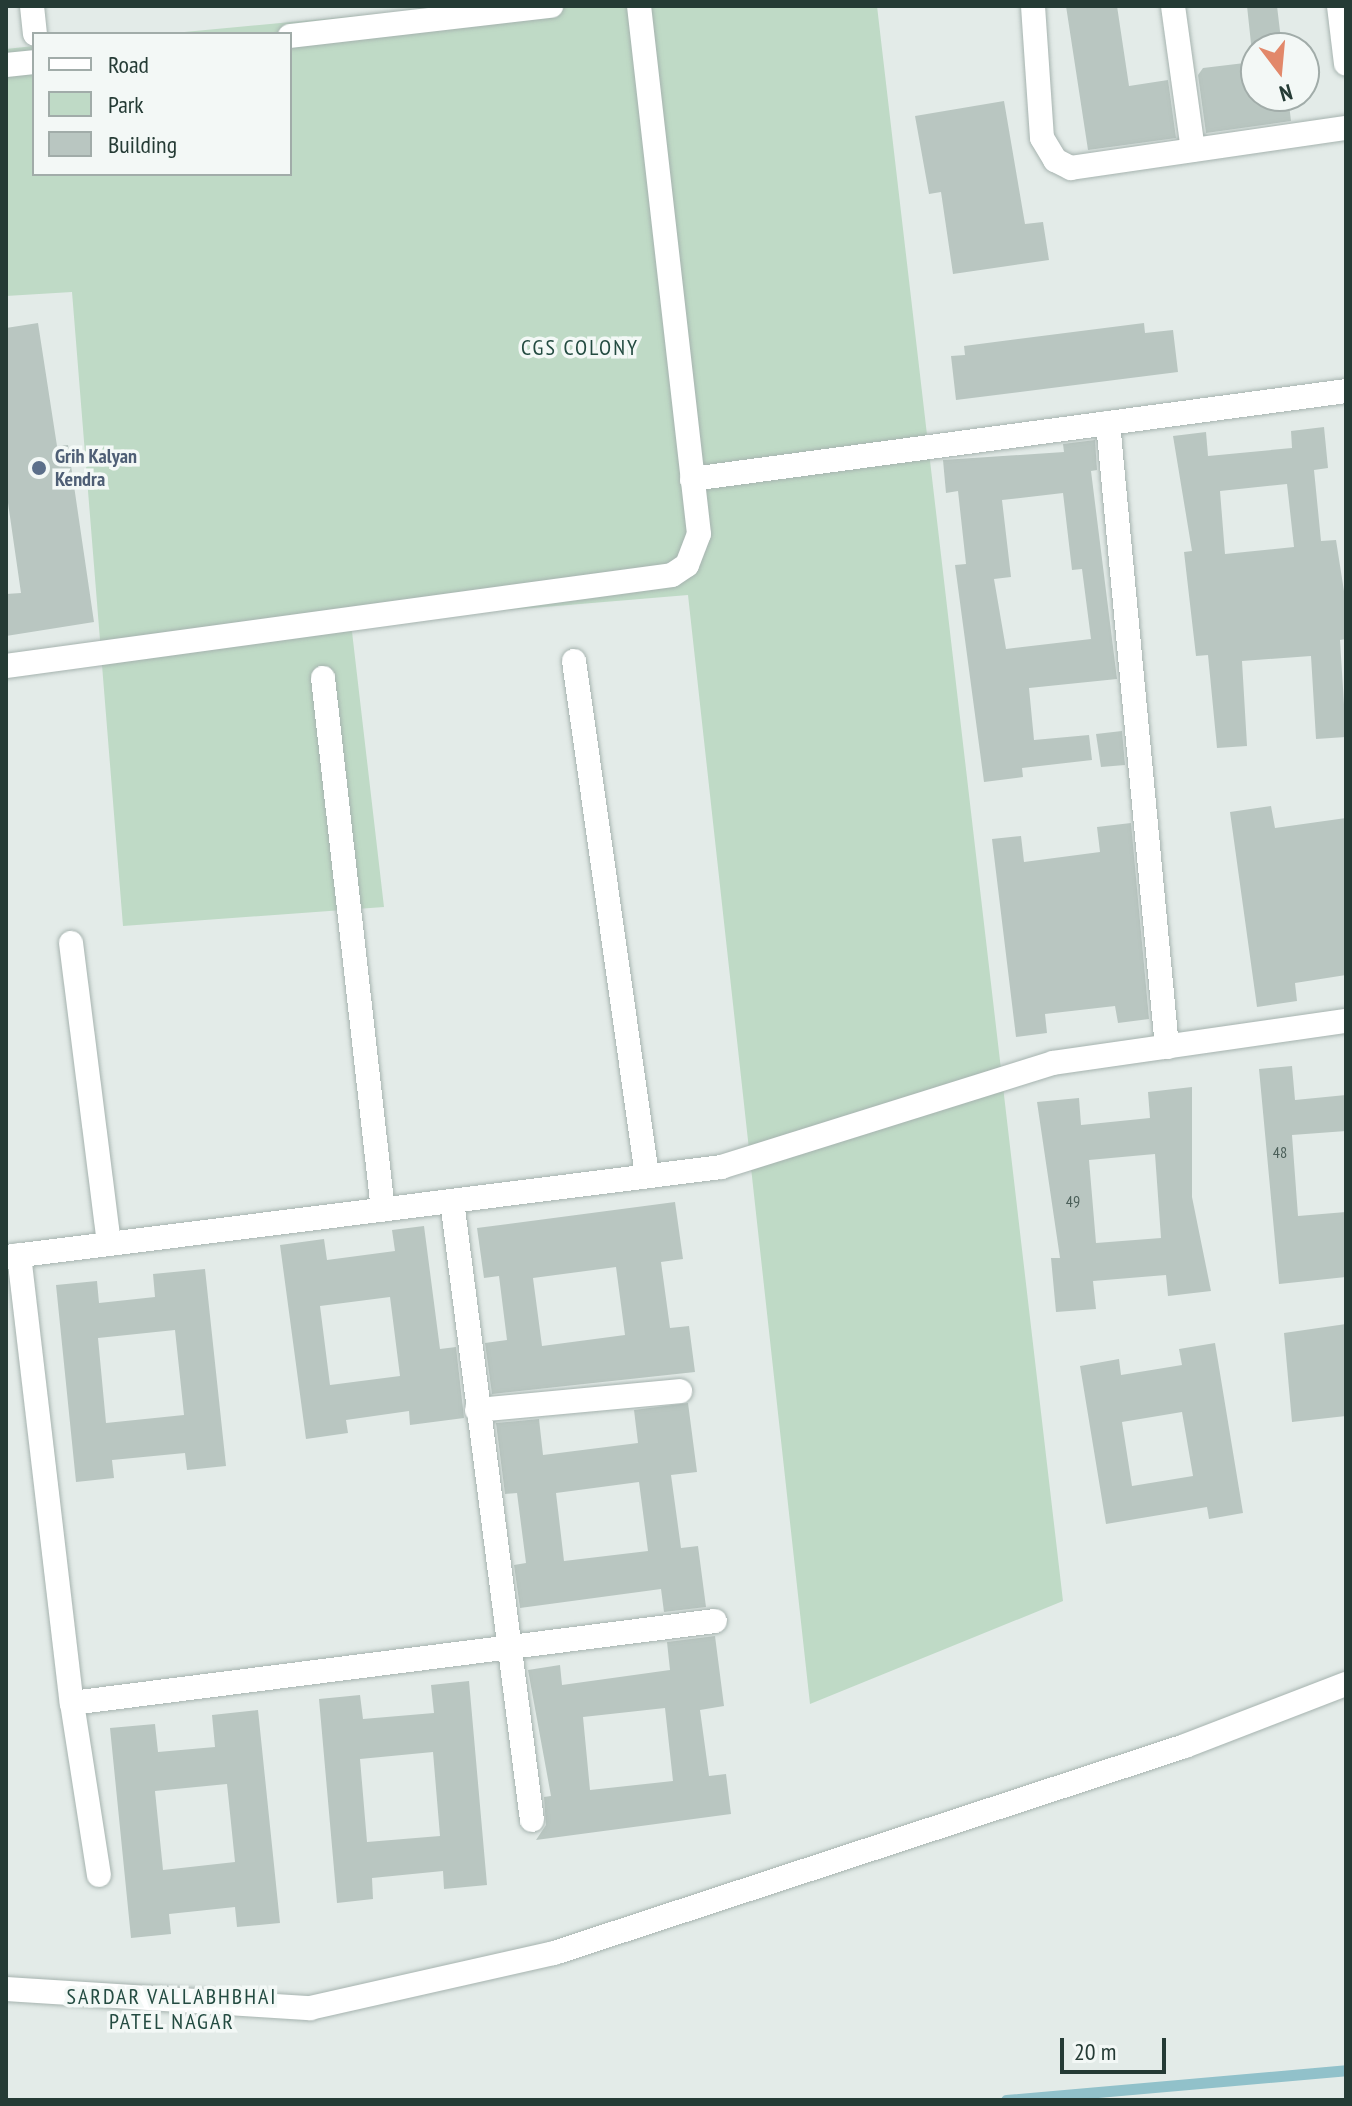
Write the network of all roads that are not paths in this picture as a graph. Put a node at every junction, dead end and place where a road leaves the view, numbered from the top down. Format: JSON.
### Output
{"nodes":[{"id":1,"x":32,"y":6,"type":"edge"},
{"id":2,"x":551,"y":6,"type":"edge"},
{"id":3,"x":639,"y":6,"type":"edge"},
{"id":4,"x":1033,"y":6,"type":"edge"},
{"id":5,"x":1173,"y":6,"type":"edge"},
{"id":6,"x":1339,"y":6,"type":"edge"},
{"id":7,"x":459,"y":12,"type":"edge"},
{"id":8,"x":35,"y":32,"type":"edge"},
{"id":9,"x":292,"y":36,"type":"edge"},
{"id":10,"x":32,"y":62,"type":"edge"},
{"id":11,"x":1346,"y":64,"type":"edge"},
{"id":12,"x":6,"y":65,"type":"edge"},
{"id":13,"x":1346,"y":128,"type":"edge"},
{"id":14,"x":1193,"y":150,"type":"junction"},
{"id":15,"x":1346,"y":391,"type":"edge"},
{"id":16,"x":1108,"y":423,"type":"junction"},
{"id":17,"x":692,"y":479,"type":"junction"},
{"id":18,"x":574,"y":661,"type":"dead end"},
{"id":19,"x":6,"y":666,"type":"edge"},
{"id":20,"x":323,"y":678,"type":"dead end"},
{"id":21,"x":71,"y":943,"type":"dead end"},
{"id":22,"x":1346,"y":1021,"type":"edge"},
{"id":23,"x":1167,"y":1047,"type":"junction"},
{"id":24,"x":647,"y":1176,"type":"junction"},
{"id":25,"x":452,"y":1201,"type":"junction"},
{"id":26,"x":383,"y":1210,"type":"junction"},
{"id":27,"x":109,"y":1244,"type":"junction"},
{"id":28,"x":13,"y":1256,"type":"edge"},
{"id":29,"x":680,"y":1391,"type":"dead end"},
{"id":30,"x":477,"y":1410,"type":"junction"},
{"id":31,"x":715,"y":1621,"type":"dead end"},
{"id":32,"x":506,"y":1645,"type":"junction"},
{"id":33,"x":1346,"y":1684,"type":"edge"},
{"id":34,"x":72,"y":1703,"type":"junction"},
{"id":35,"x":532,"y":1820,"type":"dead end"},
{"id":36,"x":99,"y":1875,"type":"dead end"},
{"id":37,"x":6,"y":1989,"type":"edge"}],
"edges":[{"from":1,"to":8,"type":"street"},
{"from":2,"to":7,"type":"street"},
{"from":3,"to":17,"type":"street"},
{"from":4,"to":14,"type":"street"},
{"from":5,"to":14,"type":"street"},
{"from":6,"to":11,"type":"street"},
{"from":7,"to":9,"type":"street"},
{"from":10,"to":12,"type":"street"},
{"from":13,"to":14,"type":"street"},
{"from":15,"to":16,"type":"street"},
{"from":16,"to":17,"type":"street"},
{"from":16,"to":23,"type":"street"},
{"from":17,"to":19,"type":"street"},
{"from":18,"to":24,"type":"street"},
{"from":20,"to":26,"type":"street"},
{"from":21,"to":27,"type":"street"},
{"from":22,"to":23,"type":"street"},
{"from":23,"to":24,"type":"street"},
{"from":24,"to":25,"type":"street"},
{"from":25,"to":26,"type":"street"},
{"from":25,"to":30,"type":"street"},
{"from":26,"to":27,"type":"street"},
{"from":27,"to":28,"type":"street"},
{"from":28,"to":34,"type":"street"},
{"from":29,"to":30,"type":"street"},
{"from":30,"to":32,"type":"street"},
{"from":31,"to":32,"type":"street"},
{"from":32,"to":34,"type":"street"},
{"from":32,"to":35,"type":"street"},
{"from":33,"to":37,"type":"street"},
{"from":34,"to":36,"type":"street"}]}
